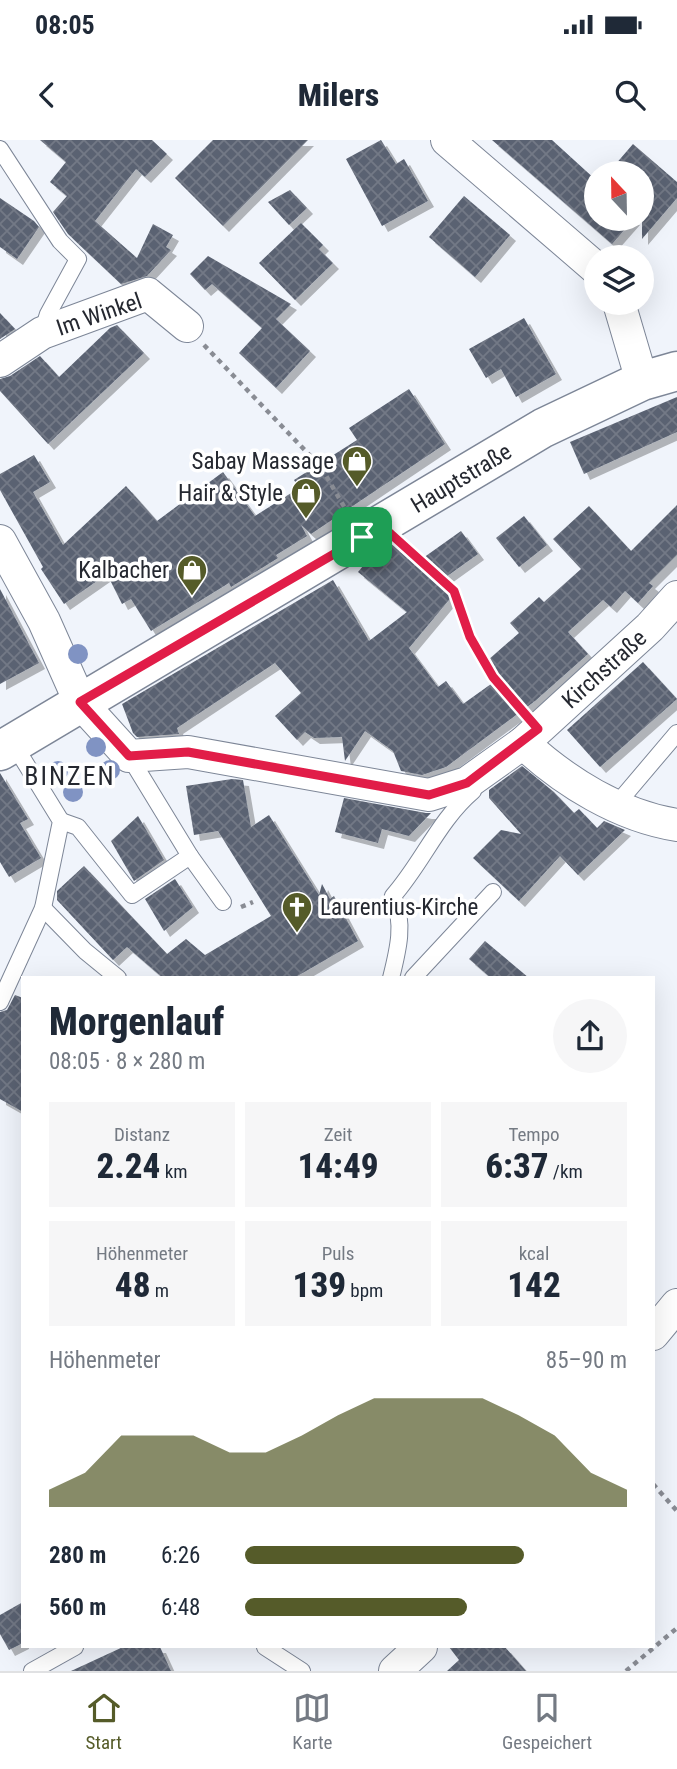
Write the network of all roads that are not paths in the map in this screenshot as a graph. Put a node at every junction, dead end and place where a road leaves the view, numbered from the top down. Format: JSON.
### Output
{"nodes":[{"id":1,"x":447,"y":140,"type":"edge"},
{"id":2,"x":0,"y":149,"type":"edge"},
{"id":3,"x":584,"y":258,"type":"edge"},
{"id":4,"x":626,"y":315,"type":"edge"},
{"id":5,"x":187,"y":326,"type":"road end"},
{"id":6,"x":42,"y":333,"type":"junction"},
{"id":7,"x":0,"y":361,"type":"edge"},
{"id":8,"x":660,"y":376,"type":"edge"},
{"id":9,"x":0,"y":541,"type":"edge"},
{"id":10,"x":677,"y":597,"type":"edge"},
{"id":11,"x":80,"y":702,"type":"junction"},
{"id":12,"x":677,"y":733,"type":"edge"},
{"id":13,"x":531,"y":736,"type":"junction"},
{"id":14,"x":7,"y":747,"type":"edge"},
{"id":15,"x":129,"y":756,"type":"junction"},
{"id":16,"x":467,"y":783,"type":"junction"},
{"id":17,"x":616,"y":805,"type":"junction"},
{"id":18,"x":61,"y":821,"type":"junction"},
{"id":19,"x":677,"y":825,"type":"edge"},
{"id":20,"x":190,"y":856,"type":"junction"},
{"id":21,"x":493,"y":892,"type":"dead end"},
{"id":22,"x":223,"y":902,"type":"dead end"},
{"id":23,"x":43,"y":908,"type":"junction"},
{"id":24,"x":116,"y":976,"type":"edge"},
{"id":25,"x":392,"y":976,"type":"edge"},
{"id":26,"x":415,"y":976,"type":"edge"},
{"id":27,"x":0,"y":1002,"type":"edge"},
{"id":28,"x":677,"y":1306,"type":"edge"},
{"id":29,"x":655,"y":1332,"type":"edge"},
{"id":30,"x":73,"y":1648,"type":"edge"},
{"id":31,"x":267,"y":1648,"type":"edge"},
{"id":32,"x":420,"y":1648,"type":"edge"},
{"id":33,"x":32,"y":1671,"type":"edge"},
{"id":34,"x":302,"y":1671,"type":"edge"},
{"id":35,"x":396,"y":1671,"type":"edge"}],
"edges":[{"from":1,"to":3,"type":"street"},
{"from":2,"to":6,"type":"lane","name":"Im Winkel"},
{"from":4,"to":8,"type":"street"},
{"from":5,"to":6,"type":"street","name":"Im Winkel"},
{"from":6,"to":7,"type":"street","name":"Im Winkel"},
{"from":8,"to":11,"type":"main road","name":"Hauptstraße"},
{"from":9,"to":11,"type":"street"},
{"from":10,"to":13,"type":"street","name":"Kirchstraße"},
{"from":11,"to":14,"type":"main road","name":"Hauptstraße"},
{"from":11,"to":15,"type":"street"},
{"from":12,"to":17,"type":"lane"},
{"from":13,"to":16,"type":"street","name":"Kirchstraße"},
{"from":13,"to":17,"type":"street"},
{"from":14,"to":18,"type":"lane"},
{"from":15,"to":16,"type":"street","name":"Kirchstraße"},
{"from":15,"to":20,"type":"lane"},
{"from":16,"to":25,"type":"lane"},
{"from":17,"to":19,"type":"street"},
{"from":18,"to":20,"type":"lane"},
{"from":18,"to":23,"type":"lane"},
{"from":20,"to":22,"type":"lane"},
{"from":21,"to":26,"type":"lane"},
{"from":23,"to":24,"type":"lane"},
{"from":23,"to":27,"type":"lane"},
{"from":28,"to":29,"type":"street"},
{"from":30,"to":33,"type":"lane"},
{"from":31,"to":34,"type":"lane"},
{"from":32,"to":35,"type":"street"}]}
